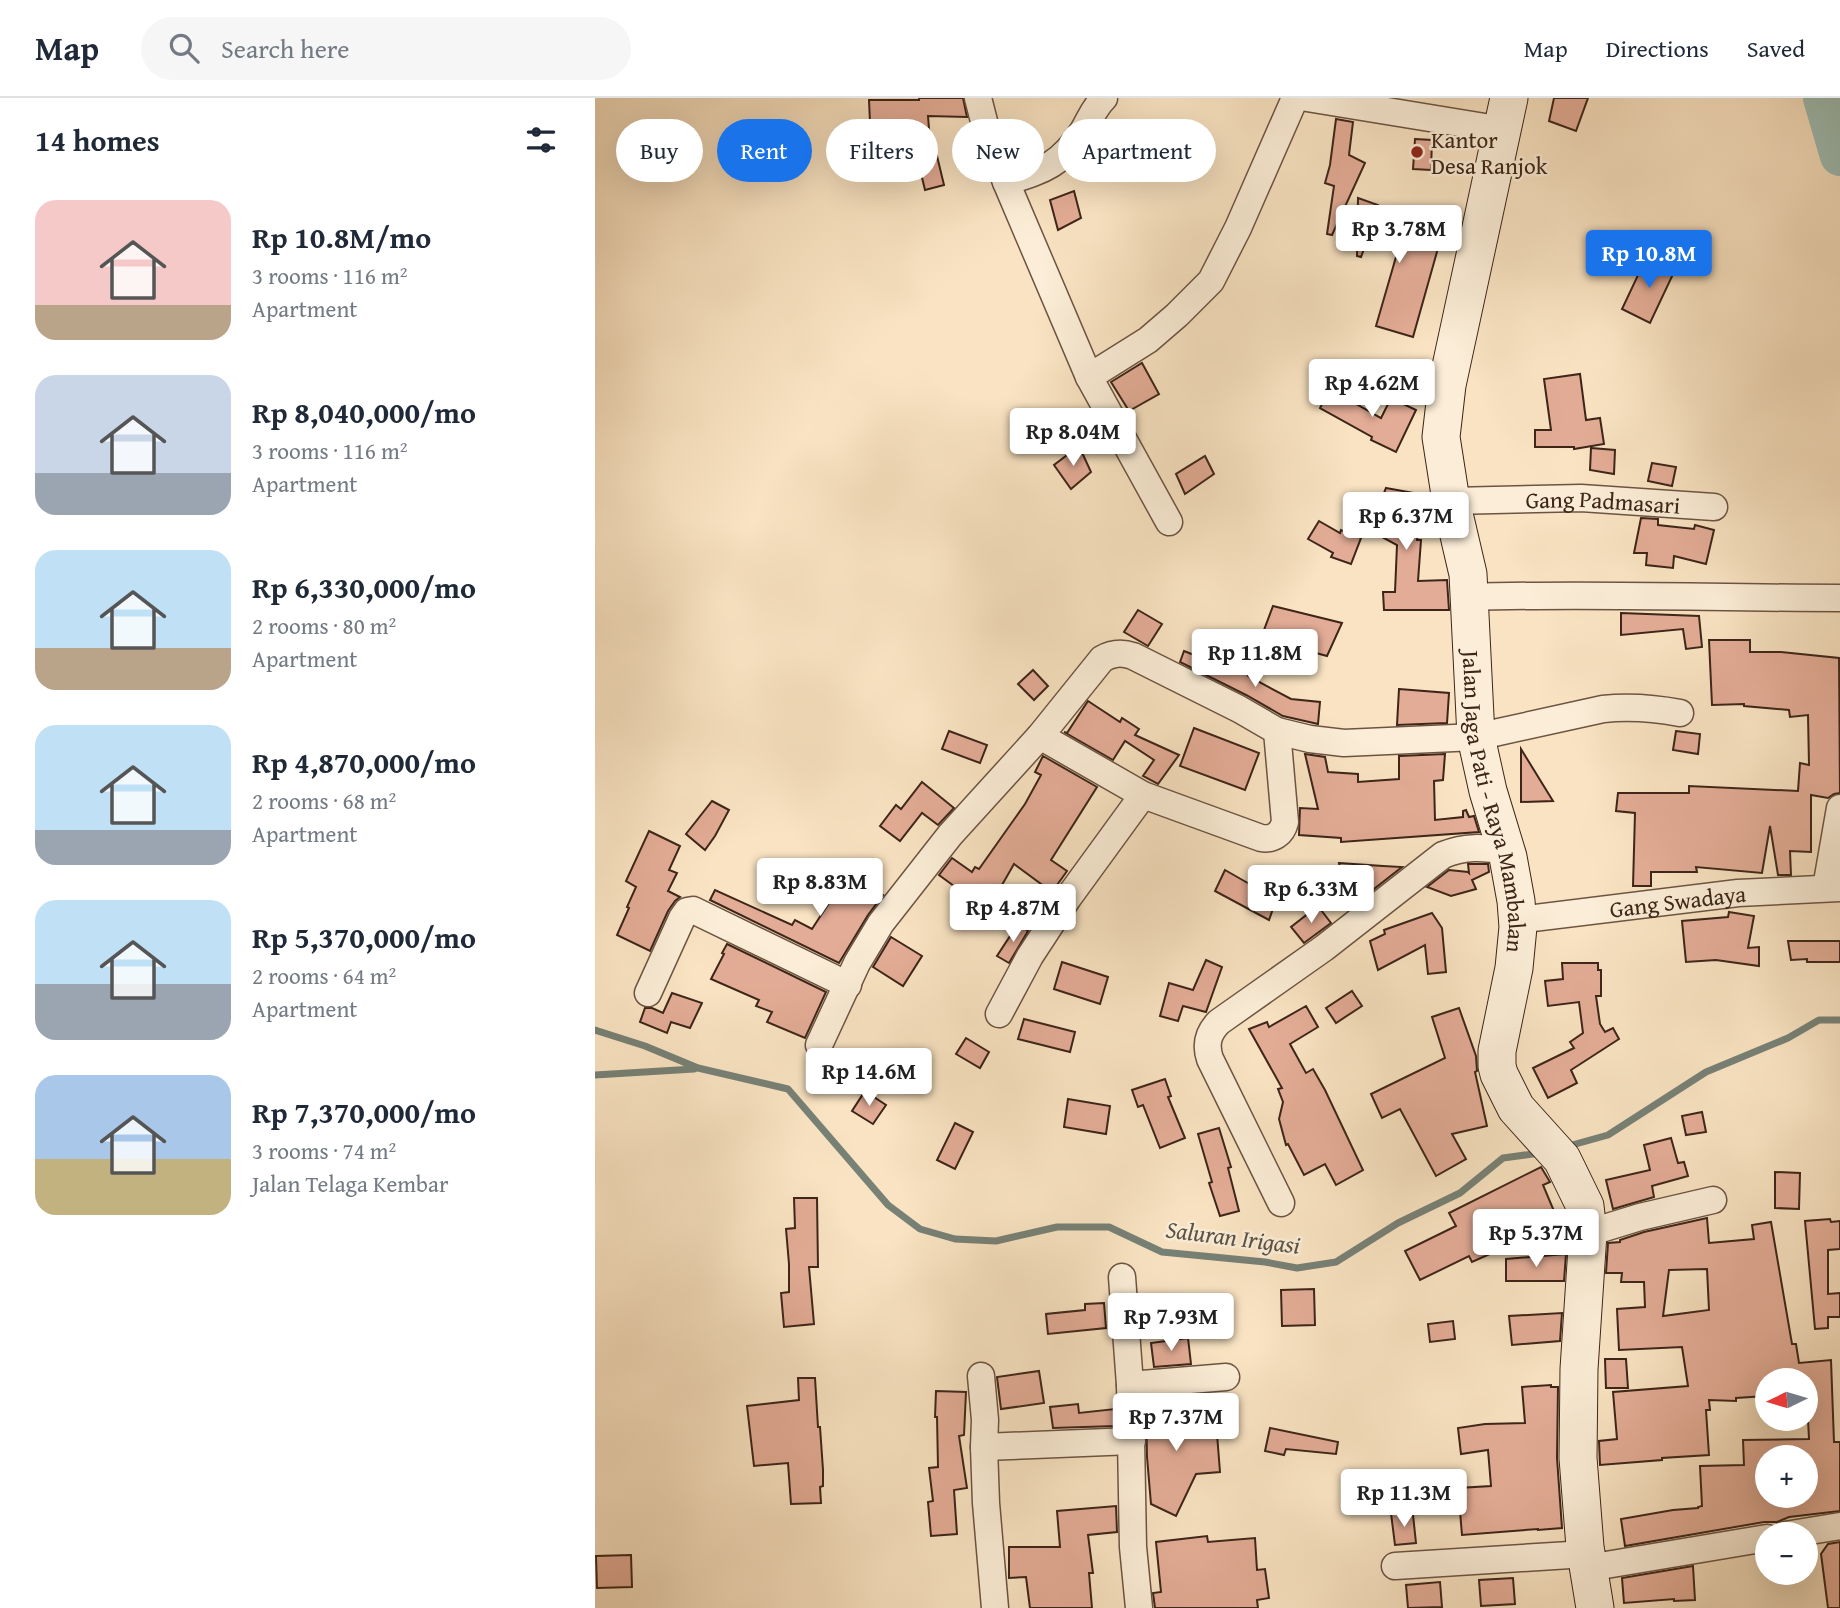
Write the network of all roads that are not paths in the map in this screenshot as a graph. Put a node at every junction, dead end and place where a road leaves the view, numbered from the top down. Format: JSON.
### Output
{"nodes":[{"id":1,"x":978,"y":98,"type":"edge"},
{"id":2,"x":1104,"y":98,"type":"edge"},
{"id":3,"x":1295,"y":98,"type":"edge"},
{"id":4,"x":1307,"y":98,"type":"edge"},
{"id":5,"x":1506,"y":114,"type":"edge"},
{"id":6,"x":983,"y":119,"type":"edge"},
{"id":7,"x":1044,"y":169,"type":"edge"},
{"id":8,"x":1006,"y":182,"type":"edge"},
{"id":9,"x":1089,"y":377,"type":"junction"},
{"id":10,"x":1451,"y":501,"type":"junction"},
{"id":11,"x":1714,"y":508,"type":"dead end"},
{"id":12,"x":1169,"y":522,"type":"dead end"},
{"id":13,"x":1469,"y":597,"type":"junction"},
{"id":14,"x":1840,"y":598,"type":"edge"},
{"id":15,"x":1680,"y":713,"type":"dead end"},
{"id":16,"x":1277,"y":731,"type":"junction"},
{"id":17,"x":1040,"y":736,"type":"junction"},
{"id":18,"x":1476,"y":737,"type":"junction"},
{"id":19,"x":1143,"y":795,"type":"junction"},
{"id":20,"x":1840,"y":808,"type":"edge"},
{"id":21,"x":1506,"y":851,"type":"junction"},
{"id":22,"x":1833,"y":888,"type":"edge"},
{"id":23,"x":1518,"y":920,"type":"junction"},
{"id":24,"x":848,"y":985,"type":"junction"},
{"id":25,"x":648,"y":993,"type":"dead end"},
{"id":26,"x":999,"y":1014,"type":"dead end"},
{"id":27,"x":820,"y":1045,"type":"dead end"},
{"id":28,"x":1713,"y":1199,"type":"dead end"},
{"id":29,"x":1281,"y":1203,"type":"dead end"},
{"id":30,"x":1588,"y":1233,"type":"junction"},
{"id":31,"x":1122,"y":1277,"type":"dead end"},
{"id":32,"x":981,"y":1376,"type":"dead end"},
{"id":33,"x":1226,"y":1377,"type":"dead end"},
{"id":34,"x":1130,"y":1385,"type":"junction"},
{"id":35,"x":1132,"y":1441,"type":"junction"},
{"id":36,"x":984,"y":1447,"type":"junction"},
{"id":37,"x":1840,"y":1526,"type":"edge"},
{"id":38,"x":1818,"y":1530,"type":"edge"},
{"id":39,"x":1755,"y":1540,"type":"edge"},
{"id":40,"x":1587,"y":1561,"type":"junction"},
{"id":41,"x":1395,"y":1566,"type":"dead end"},
{"id":42,"x":995,"y":1608,"type":"edge"},
{"id":43,"x":1139,"y":1608,"type":"edge"},
{"id":44,"x":1595,"y":1608,"type":"edge"}],
"edges":[{"from":1,"to":6,"type":"street"},
{"from":2,"to":7,"type":"street"},
{"from":3,"to":9,"type":"street"},
{"from":4,"to":5,"type":"street"},
{"from":5,"to":10,"type":"street","name":"Jalan Jaga Pati - Raya Mambalan"},
{"from":8,"to":9,"type":"street"},
{"from":9,"to":12,"type":"street"},
{"from":10,"to":11,"type":"street","name":"Gang Padmasari"},
{"from":10,"to":13,"type":"street","name":"Jalan Jaga Pati - Raya Mambalan"},
{"from":13,"to":14,"type":"street"},
{"from":13,"to":18,"type":"street","name":"Jalan Jaga Pati - Raya Mambalan"},
{"from":15,"to":18,"type":"street"},
{"from":16,"to":17,"type":"street"},
{"from":16,"to":18,"type":"street"},
{"from":16,"to":19,"type":"street"},
{"from":17,"to":19,"type":"street"},
{"from":17,"to":24,"type":"street"},
{"from":18,"to":21,"type":"street","name":"Jalan Jaga Pati - Raya Mambalan"},
{"from":19,"to":26,"type":"street"},
{"from":20,"to":22,"type":"street"},
{"from":21,"to":23,"type":"street","name":"Jalan Jaga Pati - Raya Mambalan"},
{"from":21,"to":29,"type":"street"},
{"from":22,"to":23,"type":"street","name":"Gang Swadaya"},
{"from":23,"to":30,"type":"street","name":"Jalan Jaga Pati - Raya Mambalan"},
{"from":24,"to":25,"type":"street"},
{"from":24,"to":27,"type":"street"},
{"from":28,"to":30,"type":"street"},
{"from":30,"to":40,"type":"street","name":"Jalan Jaga Pati - Raya Mambalan"},
{"from":31,"to":34,"type":"street"},
{"from":32,"to":36,"type":"street"},
{"from":33,"to":34,"type":"street"},
{"from":34,"to":35,"type":"street"},
{"from":35,"to":36,"type":"street"},
{"from":35,"to":43,"type":"street"},
{"from":36,"to":42,"type":"street"},
{"from":37,"to":38,"type":"street"},
{"from":39,"to":40,"type":"street"},
{"from":40,"to":41,"type":"street"},
{"from":40,"to":44,"type":"street","name":"Jalan Jaga Pati - Raya Mambalan"}]}
